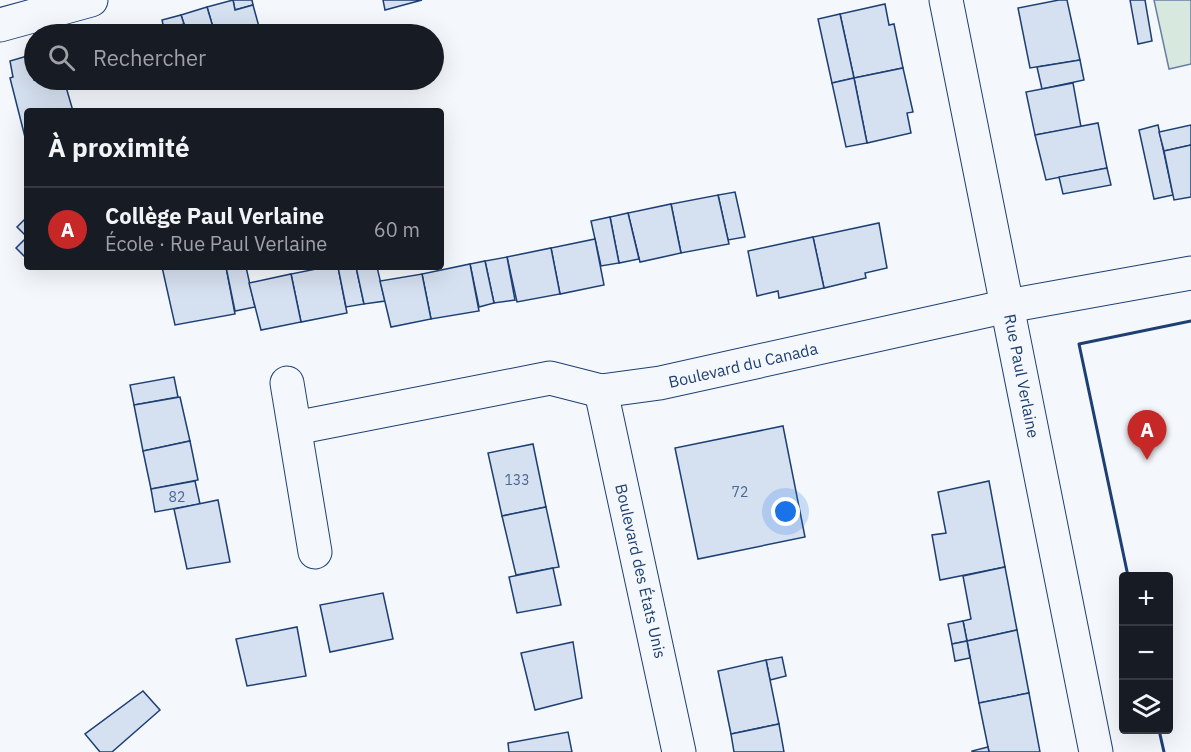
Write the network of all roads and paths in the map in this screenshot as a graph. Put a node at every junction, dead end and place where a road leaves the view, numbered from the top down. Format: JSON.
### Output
{"nodes":[{"id":1,"x":92,"y":0,"type":"edge"},
{"id":2,"x":946,"y":0,"type":"edge"},
{"id":3,"x":0,"y":25,"type":"edge"},
{"id":4,"x":1191,"y":273,"type":"edge"},
{"id":5,"x":1008,"y":306,"type":"junction"},
{"id":6,"x":287,"y":383,"type":"dead end"},
{"id":7,"x":601,"y":391,"type":"junction"},
{"id":8,"x":295,"y":428,"type":"junction"},
{"id":9,"x":315,"y":552,"type":"dead end"},
{"id":10,"x":680,"y":752,"type":"edge"},
{"id":11,"x":1096,"y":752,"type":"edge"}],
"edges":[{"from":1,"to":3,"type":"street"},
{"from":2,"to":5,"type":"street","name":"Rue Paul Verlaine"},
{"from":4,"to":5,"type":"street","name":"Boulevard du Canada"},
{"from":5,"to":7,"type":"street","name":"Boulevard du Canada"},
{"from":5,"to":11,"type":"street","name":"Rue Paul Verlaine"},
{"from":6,"to":8,"type":"street"},
{"from":7,"to":8,"type":"street","name":"Boulevard du Canada"},
{"from":7,"to":10,"type":"street","name":"Boulevard des États Unis"},
{"from":8,"to":9,"type":"street"}]}
